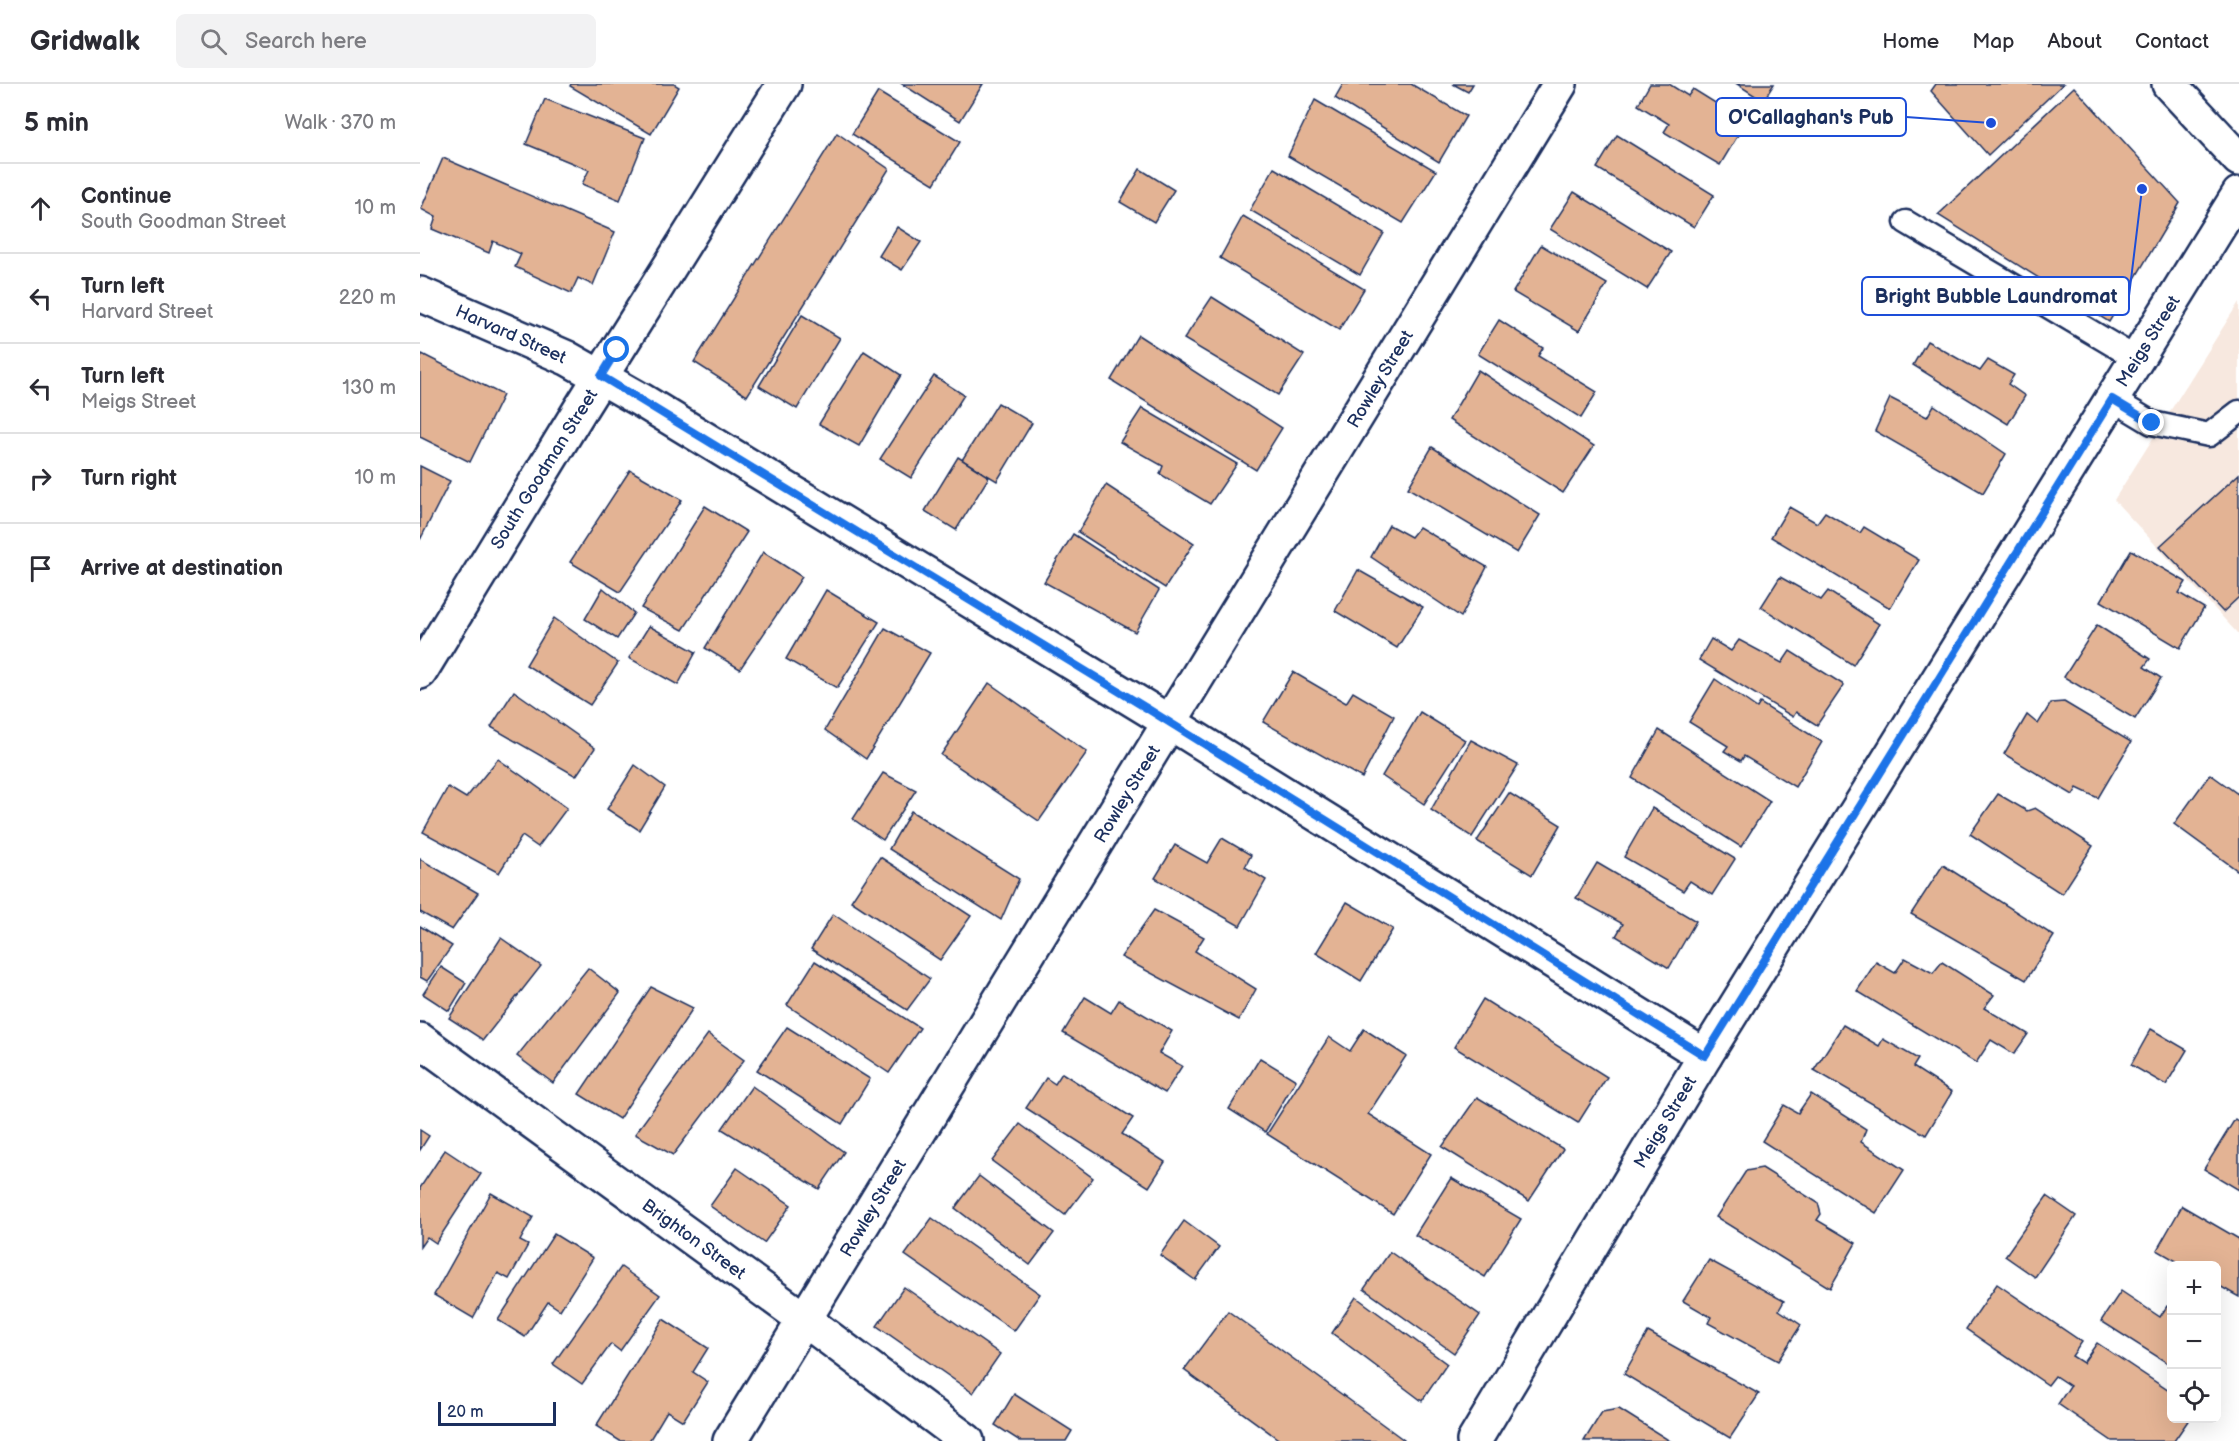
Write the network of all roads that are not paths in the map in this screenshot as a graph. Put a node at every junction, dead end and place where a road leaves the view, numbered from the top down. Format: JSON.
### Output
{"nodes":[{"id":1,"x":784,"y":84,"type":"edge"},
{"id":2,"x":1560,"y":84,"type":"edge"},
{"id":3,"x":2169,"y":84,"type":"edge"},
{"id":4,"x":2239,"y":159,"type":"edge"},
{"id":5,"x":2239,"y":194,"type":"edge"},
{"id":6,"x":1906,"y":222,"type":"dead end"},
{"id":7,"x":420,"y":294,"type":"edge"},
{"id":8,"x":2137,"y":359,"type":"junction"},
{"id":9,"x":601,"y":376,"type":"junction"},
{"id":10,"x":2112,"y":399,"type":"junction"},
{"id":11,"x":2239,"y":412,"type":"edge"},
{"id":12,"x":420,"y":672,"type":"edge"},
{"id":13,"x":1170,"y":723,"type":"junction"},
{"id":14,"x":420,"y":1040,"type":"edge"},
{"id":15,"x":1705,"y":1056,"type":"junction"},
{"id":16,"x":805,"y":1320,"type":"junction"},
{"id":17,"x":730,"y":1441,"type":"edge"},
{"id":18,"x":967,"y":1441,"type":"edge"},
{"id":19,"x":1474,"y":1441,"type":"edge"}],
"edges":[{"from":1,"to":9,"type":"street","name":"South Goodman Street"},
{"from":2,"to":13,"type":"street","name":"Rowley Street"},
{"from":3,"to":4,"type":"street"},
{"from":5,"to":8,"type":"street","name":"Meigs Street"},
{"from":6,"to":8,"type":"lane"},
{"from":7,"to":9,"type":"street","name":"Harvard Street"},
{"from":8,"to":10,"type":"street","name":"Meigs Street"},
{"from":9,"to":12,"type":"street","name":"South Goodman Street"},
{"from":9,"to":13,"type":"street","name":"Harvard Street"},
{"from":10,"to":11,"type":"lane"},
{"from":10,"to":15,"type":"street","name":"Meigs Street"},
{"from":13,"to":15,"type":"street","name":"Harvard Street"},
{"from":13,"to":16,"type":"street","name":"Rowley Street"},
{"from":14,"to":16,"type":"street","name":"Brighton Street"},
{"from":15,"to":19,"type":"street","name":"Meigs Street"},
{"from":16,"to":17,"type":"street","name":"Rowley Street"},
{"from":16,"to":18,"type":"street","name":"Brighton Street"}]}
